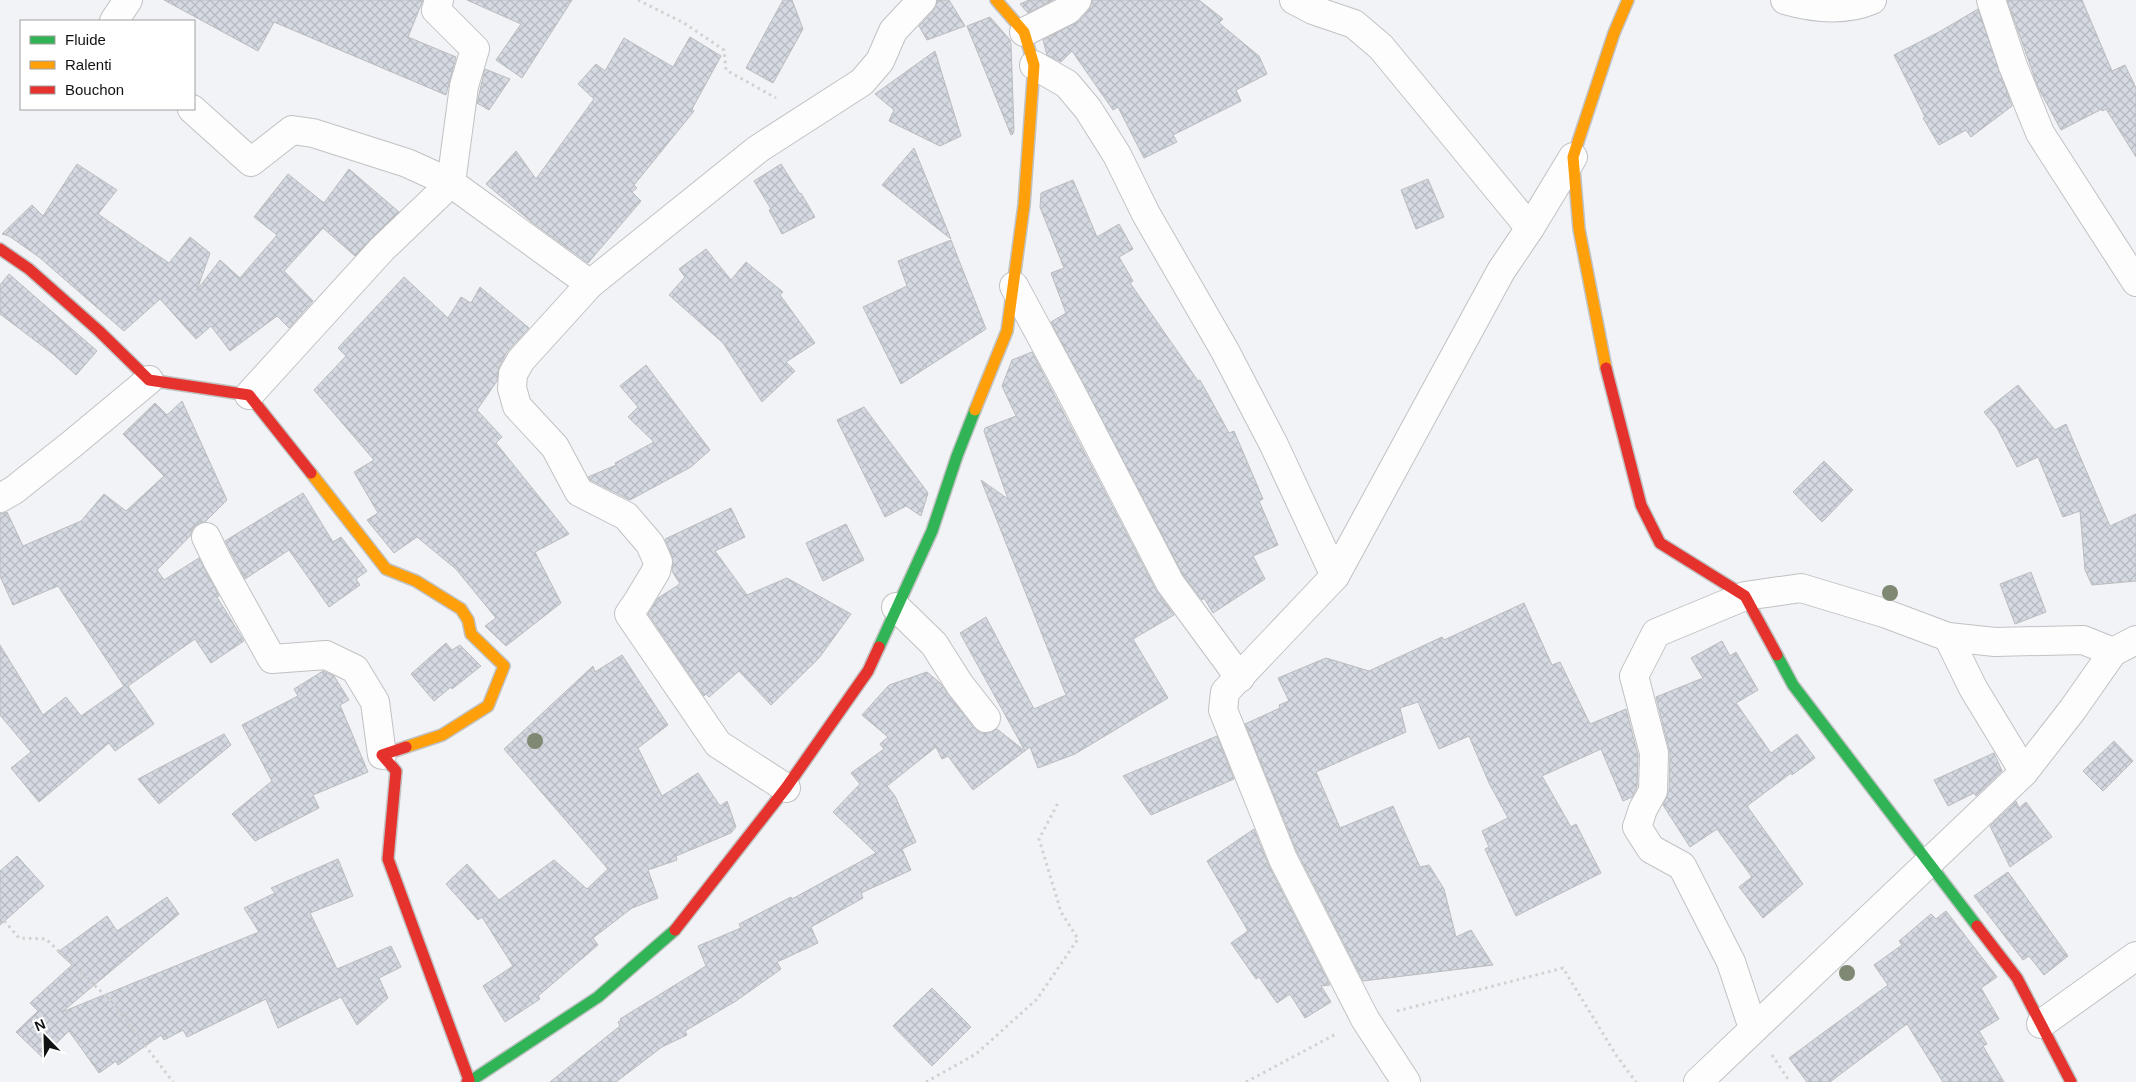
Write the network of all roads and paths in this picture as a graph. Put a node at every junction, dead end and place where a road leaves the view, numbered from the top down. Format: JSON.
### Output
{"nodes":[{"id":1,"x":128,"y":0,"type":"edge"},
{"id":2,"x":439,"y":0,"type":"edge"},
{"id":3,"x":638,"y":0,"type":"edge"},
{"id":4,"x":922,"y":0,"type":"edge"},
{"id":5,"x":996,"y":0,"type":"edge"},
{"id":6,"x":1077,"y":0,"type":"edge"},
{"id":7,"x":1294,"y":0,"type":"edge"},
{"id":8,"x":1628,"y":0,"type":"edge"},
{"id":9,"x":1785,"y":0,"type":"edge"},
{"id":10,"x":1872,"y":0,"type":"edge"},
{"id":11,"x":1991,"y":0,"type":"edge"},
{"id":12,"x":115,"y":20,"type":"edge"},
{"id":13,"x":1024,"y":32,"type":"junction"},
{"id":14,"x":1034,"y":65,"type":"junction"},
{"id":15,"x":193,"y":110,"type":"edge"},
{"id":16,"x":806,"y":118,"type":"junction"},
{"id":17,"x":1573,"y":157,"type":"junction"},
{"id":18,"x":452,"y":183,"type":"junction"},
{"id":19,"x":1530,"y":228,"type":"junction"},
{"id":20,"x":0,"y":249,"type":"edge"},
{"id":21,"x":2136,"y":282,"type":"edge"},
{"id":22,"x":590,"y":284,"type":"junction"},
{"id":23,"x":1014,"y":286,"type":"junction"},
{"id":24,"x":149,"y":380,"type":"junction"},
{"id":25,"x":249,"y":395,"type":"junction"},
{"id":26,"x":0,"y":498,"type":"edge"},
{"id":27,"x":206,"y":537,"type":"dead end"},
{"id":28,"x":1335,"y":576,"type":"junction"},
{"id":29,"x":1745,"y":596,"type":"junction"},
{"id":30,"x":896,"y":607,"type":"junction"},
{"id":31,"x":1948,"y":637,"type":"junction"},
{"id":32,"x":2124,"y":646,"type":"edge"},
{"id":33,"x":1240,"y":678,"type":"junction"},
{"id":34,"x":986,"y":718,"type":"dead end"},
{"id":35,"x":382,"y":754,"type":"junction"},
{"id":36,"x":2024,"y":772,"type":"junction"},
{"id":37,"x":786,"y":788,"type":"junction"},
{"id":38,"x":1058,"y":803,"type":"dead end"},
{"id":39,"x":1929,"y":861,"type":"junction"},
{"id":40,"x":0,"y":916,"type":"edge"},
{"id":41,"x":2136,"y":956,"type":"edge"},
{"id":42,"x":1366,"y":1019,"type":"junction"},
{"id":43,"x":2040,"y":1024,"type":"junction"},
{"id":44,"x":1753,"y":1028,"type":"junction"},
{"id":45,"x":173,"y":1082,"type":"edge"},
{"id":46,"x":468,"y":1082,"type":"edge"},
{"id":47,"x":926,"y":1082,"type":"edge"},
{"id":48,"x":1246,"y":1082,"type":"edge"},
{"id":49,"x":1406,"y":1082,"type":"edge"},
{"id":50,"x":1636,"y":1082,"type":"edge"},
{"id":51,"x":1698,"y":1082,"type":"edge"},
{"id":52,"x":2071,"y":1082,"type":"edge"}],
"edges":[{"from":1,"to":12,"type":"street"},
{"from":2,"to":18,"type":"street"},
{"from":3,"to":16,"type":"path"},
{"from":4,"to":16,"type":"street"},
{"from":5,"to":13,"type":"street"},
{"from":6,"to":13,"type":"street"},
{"from":7,"to":19,"type":"street"},
{"from":8,"to":17,"type":"street"},
{"from":9,"to":10,"type":"street"},
{"from":11,"to":21,"type":"street"},
{"from":13,"to":14,"type":"street"},
{"from":14,"to":23,"type":"street"},
{"from":14,"to":28,"type":"street"},
{"from":15,"to":18,"type":"street"},
{"from":16,"to":22,"type":"street"},
{"from":17,"to":19,"type":"street"},
{"from":17,"to":29,"type":"street"},
{"from":18,"to":22,"type":"street"},
{"from":18,"to":25,"type":"street"},
{"from":19,"to":28,"type":"street"},
{"from":20,"to":24,"type":"street"},
{"from":22,"to":37,"type":"street"},
{"from":23,"to":30,"type":"street"},
{"from":23,"to":33,"type":"street"},
{"from":24,"to":25,"type":"street"},
{"from":24,"to":26,"type":"street"},
{"from":25,"to":35,"type":"street"},
{"from":27,"to":35,"type":"street"},
{"from":28,"to":33,"type":"street"},
{"from":29,"to":31,"type":"street"},
{"from":29,"to":39,"type":"street"},
{"from":29,"to":44,"type":"street"},
{"from":30,"to":34,"type":"street"},
{"from":30,"to":37,"type":"street"},
{"from":31,"to":32,"type":"street"},
{"from":31,"to":36,"type":"street"},
{"from":32,"to":36,"type":"street"},
{"from":33,"to":42,"type":"street"},
{"from":35,"to":46,"type":"street"},
{"from":36,"to":39,"type":"street"},
{"from":37,"to":46,"type":"street"},
{"from":38,"to":47,"type":"path"},
{"from":39,"to":43,"type":"street"},
{"from":39,"to":44,"type":"street"},
{"from":40,"to":45,"type":"path"},
{"from":41,"to":43,"type":"street"},
{"from":42,"to":48,"type":"path"},
{"from":42,"to":49,"type":"street"},
{"from":42,"to":50,"type":"path"},
{"from":43,"to":52,"type":"street"},
{"from":44,"to":51,"type":"street"}]}
